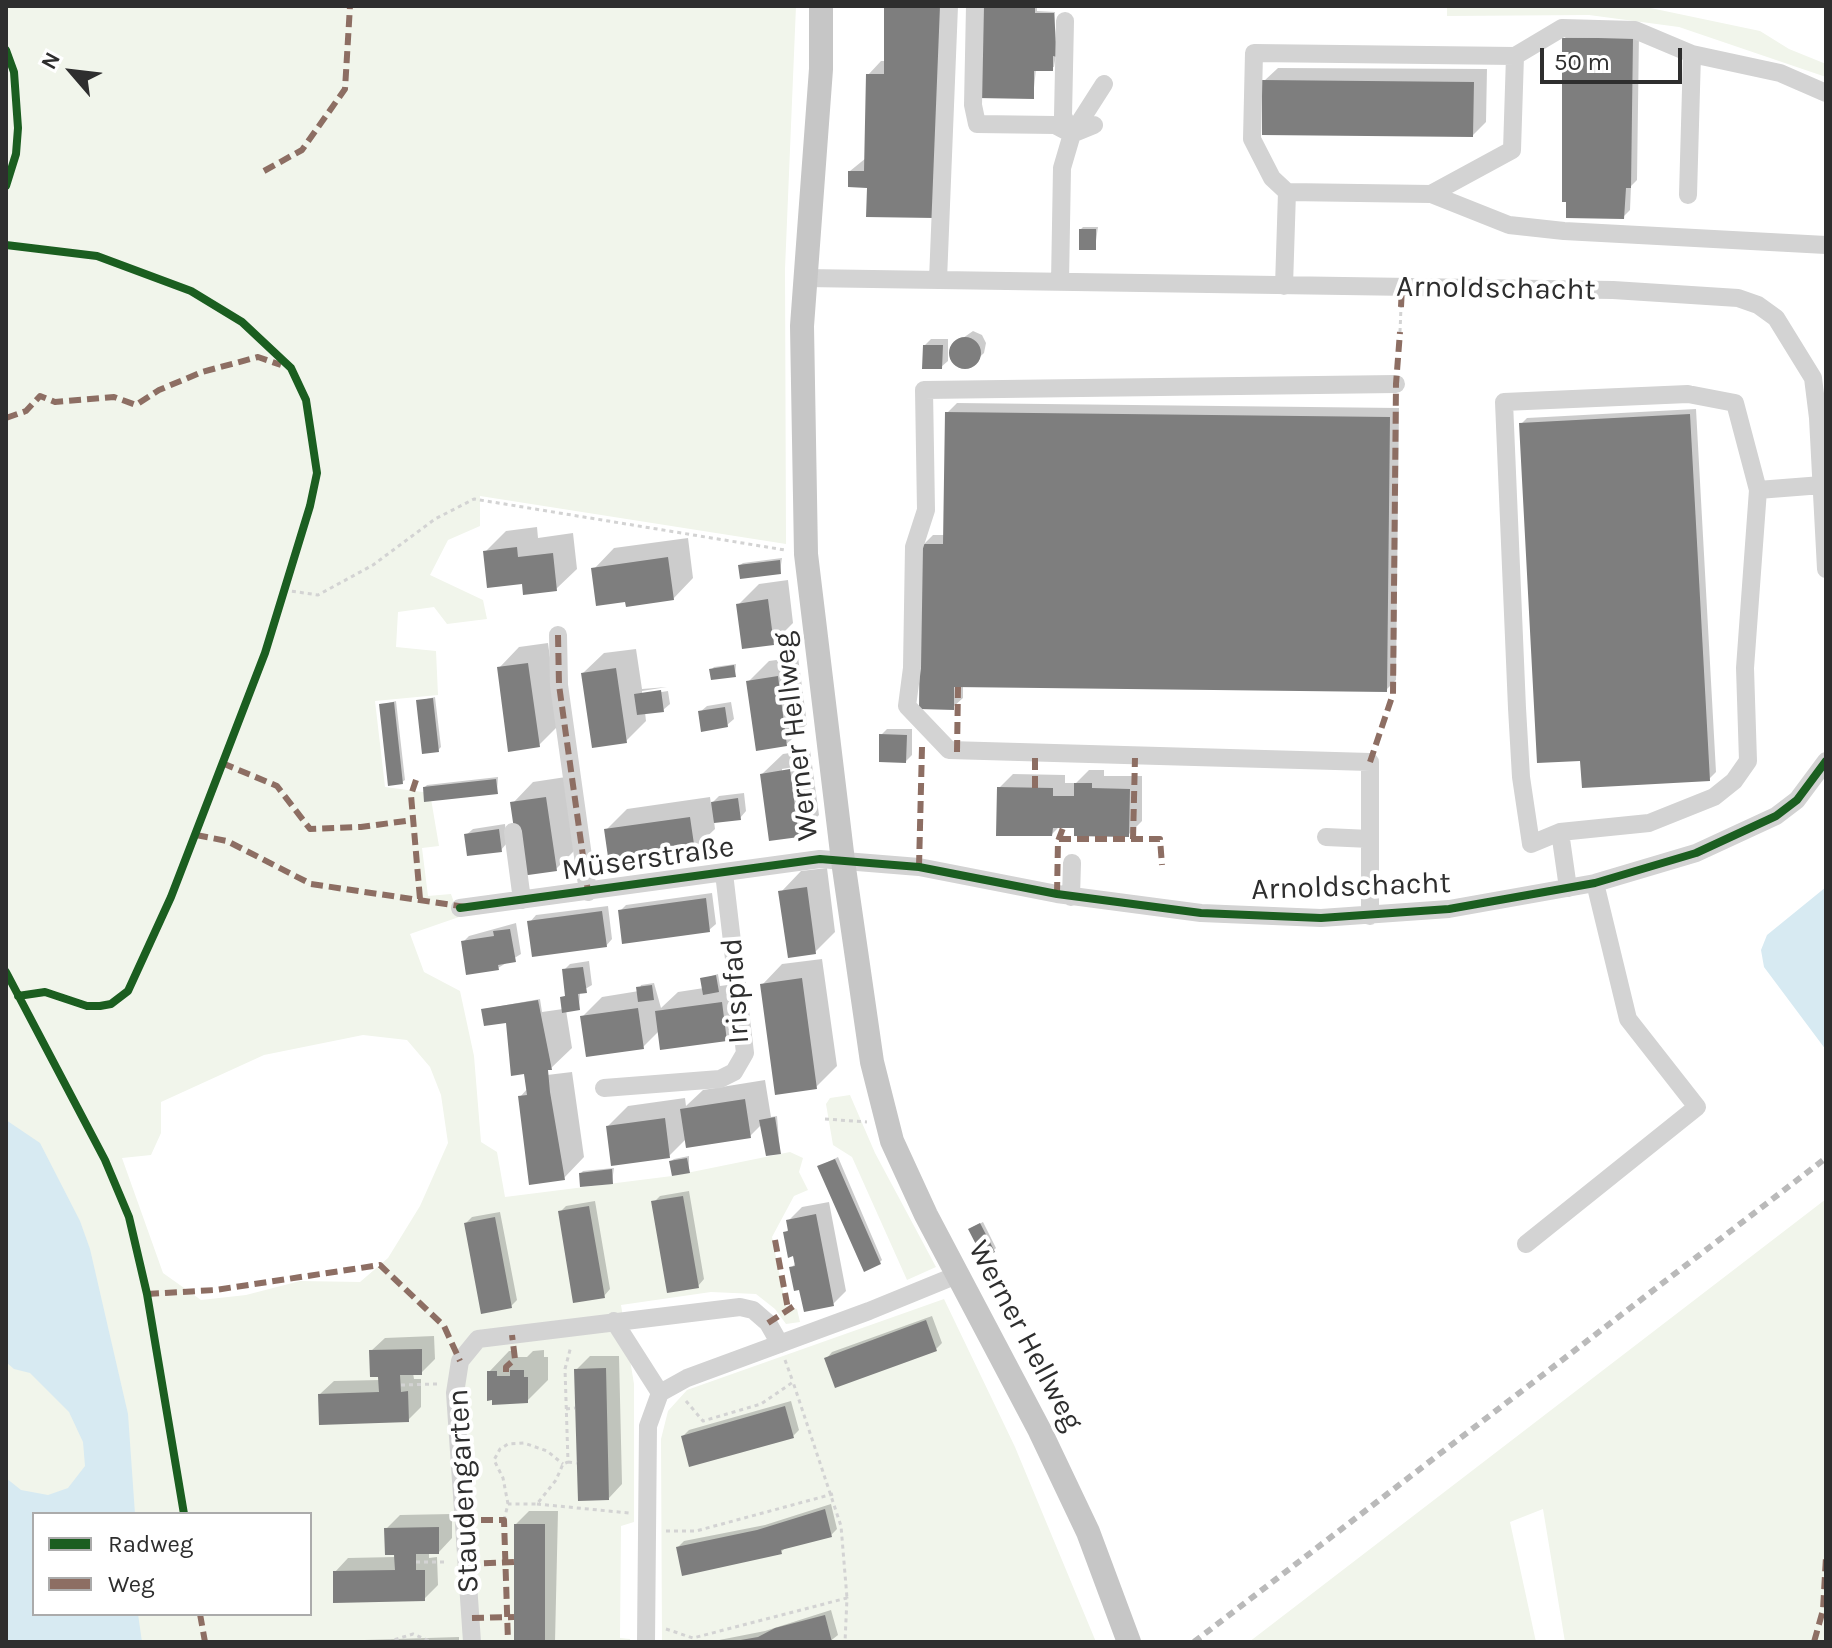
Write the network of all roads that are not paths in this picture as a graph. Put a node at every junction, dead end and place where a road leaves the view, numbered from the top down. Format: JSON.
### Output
{"nodes":[{"id":1,"x":821,"y":6,"type":"edge"},
{"id":2,"x":949,"y":6,"type":"edge"},
{"id":3,"x":975,"y":6,"type":"edge"},
{"id":4,"x":1065,"y":21,"type":"dead end"},
{"id":5,"x":1692,"y":54,"type":"junction"},
{"id":6,"x":1515,"y":56,"type":"junction"},
{"id":7,"x":1104,"y":84,"type":"dead end"},
{"id":8,"x":1826,"y":93,"type":"edge"},
{"id":9,"x":1094,"y":125,"type":"dead end"},
{"id":10,"x":1072,"y":134,"type":"junction"},
{"id":11,"x":1287,"y":192,"type":"junction"},
{"id":12,"x":1431,"y":194,"type":"junction"},
{"id":13,"x":1688,"y":195,"type":"dead end"},
{"id":14,"x":1826,"y":245,"type":"edge"},
{"id":15,"x":805,"y":278,"type":"junction"},
{"id":16,"x":938,"y":280,"type":"junction"},
{"id":17,"x":1060,"y":282,"type":"junction"},
{"id":18,"x":1284,"y":286,"type":"junction"},
{"id":19,"x":1819,"y":377,"type":"edge"},
{"id":20,"x":1396,"y":384,"type":"dead end"},
{"id":21,"x":1822,"y":485,"type":"junction"},
{"id":22,"x":1758,"y":490,"type":"junction"},
{"id":23,"x":1826,"y":569,"type":"edge"},
{"id":24,"x":558,"y":635,"type":"dead end"},
{"id":25,"x":1826,"y":761,"type":"edge"},
{"id":26,"x":513,"y":832,"type":"dead end"},
{"id":27,"x":1560,"y":832,"type":"junction"},
{"id":28,"x":1326,"y":837,"type":"dead end"},
{"id":29,"x":1370,"y":839,"type":"junction"},
{"id":30,"x":843,"y":861,"type":"junction"},
{"id":31,"x":1072,"y":863,"type":"dead end"},
{"id":32,"x":724,"y":873,"type":"junction"},
{"id":33,"x":1595,"y":883,"type":"junction"},
{"id":34,"x":1568,"y":888,"type":"junction"},
{"id":35,"x":588,"y":892,"type":"junction"},
{"id":36,"x":1071,"y":897,"type":"junction"},
{"id":37,"x":522,"y":900,"type":"junction"},
{"id":38,"x":460,"y":908,"type":"dead end"},
{"id":39,"x":1370,"y":916,"type":"junction"},
{"id":40,"x":604,"y":1088,"type":"dead end"},
{"id":41,"x":1526,"y":1244,"type":"dead end"},
{"id":42,"x":957,"y":1275,"type":"junction"},
{"id":43,"x":614,"y":1321,"type":"junction"},
{"id":44,"x":780,"y":1344,"type":"junction"},
{"id":45,"x":667,"y":1389,"type":"junction"},
{"id":46,"x":472,"y":1642,"type":"edge"},
{"id":47,"x":646,"y":1642,"type":"edge"},
{"id":48,"x":1129,"y":1642,"type":"edge"}],
"edges":[{"from":1,"to":15,"type":"main road","name":"Werner Hellweg"},
{"from":2,"to":16,"type":"street"},
{"from":3,"to":10,"type":"street"},
{"from":4,"to":10,"type":"street"},
{"from":5,"to":6,"type":"street"},
{"from":5,"to":8,"type":"street"},
{"from":5,"to":13,"type":"street"},
{"from":6,"to":11,"type":"street"},
{"from":6,"to":12,"type":"street"},
{"from":7,"to":10,"type":"street"},
{"from":9,"to":10,"type":"street"},
{"from":10,"to":17,"type":"street"},
{"from":11,"to":12,"type":"street"},
{"from":11,"to":18,"type":"street"},
{"from":12,"to":14,"type":"street"},
{"from":15,"to":16,"type":"street","name":"Arnoldschacht"},
{"from":15,"to":30,"type":"main road","name":"Werner Hellweg"},
{"from":16,"to":17,"type":"street","name":"Arnoldschacht"},
{"from":17,"to":18,"type":"street","name":"Arnoldschacht"},
{"from":18,"to":19,"type":"street","name":"Arnoldschacht"},
{"from":19,"to":21,"type":"street","name":"Arnoldschacht"},
{"from":20,"to":29,"type":"street"},
{"from":21,"to":22,"type":"street"},
{"from":21,"to":23,"type":"street","name":"Arnoldschacht"},
{"from":22,"to":27,"type":"street"},
{"from":22,"to":27,"type":"street"},
{"from":24,"to":35,"type":"street","name":"Müserstraße"},
{"from":25,"to":33,"type":"street","name":"Arnoldschacht"},
{"from":26,"to":37,"type":"street"},
{"from":27,"to":34,"type":"street"},
{"from":28,"to":29,"type":"street"},
{"from":29,"to":39,"type":"street"},
{"from":30,"to":32,"type":"street","name":"Müserstraße"},
{"from":30,"to":36,"type":"street","name":"Arnoldschacht"},
{"from":30,"to":42,"type":"main road","name":"Werner Hellweg"},
{"from":31,"to":36,"type":"street"},
{"from":32,"to":35,"type":"street","name":"Müserstraße"},
{"from":32,"to":40,"type":"street","name":"Irispfad"},
{"from":33,"to":34,"type":"street","name":"Arnoldschacht"},
{"from":33,"to":41,"type":"street"},
{"from":34,"to":39,"type":"street","name":"Arnoldschacht"},
{"from":35,"to":37,"type":"street","name":"Müserstraße"},
{"from":36,"to":39,"type":"street","name":"Arnoldschacht"},
{"from":37,"to":38,"type":"street","name":"Müserstraße"},
{"from":42,"to":44,"type":"street"},
{"from":42,"to":48,"type":"main road","name":"Werner Hellweg"},
{"from":43,"to":44,"type":"street","name":"Staudengarten"},
{"from":43,"to":45,"type":"street"},
{"from":43,"to":46,"type":"street","name":"Staudengarten"},
{"from":44,"to":45,"type":"street"},
{"from":45,"to":47,"type":"street"}]}
